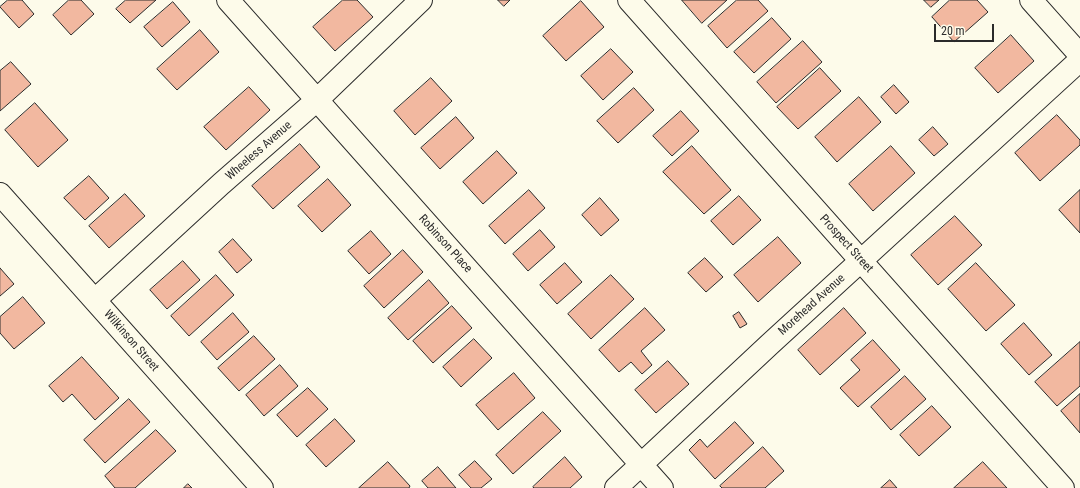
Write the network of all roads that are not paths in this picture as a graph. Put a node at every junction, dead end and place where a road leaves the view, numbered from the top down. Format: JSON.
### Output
{"nodes":[{"id":1,"x":228,"y":0,"type":"edge"},
{"id":2,"x":421,"y":0,"type":"edge"},
{"id":3,"x":629,"y":0,"type":"edge"},
{"id":4,"x":1031,"y":0,"type":"edge"},
{"id":5,"x":1080,"y":55,"type":"edge"},
{"id":6,"x":1080,"y":60,"type":"edge"},
{"id":7,"x":317,"y":100,"type":"junction"},
{"id":8,"x":0,"y":194,"type":"edge"},
{"id":9,"x":861,"y":261,"type":"junction"},
{"id":10,"x":95,"y":300,"type":"junction"},
{"id":11,"x":642,"y":465,"type":"junction"},
{"id":12,"x":262,"y":488,"type":"edge"},
{"id":13,"x":616,"y":488,"type":"edge"},
{"id":14,"x":662,"y":488,"type":"edge"},
{"id":15,"x":1063,"y":488,"type":"edge"}],
"edges":[{"from":1,"to":7,"type":"street","name":"Robinson Place"},
{"from":2,"to":7,"type":"street","name":"Wheeless Avenue"},
{"from":3,"to":9,"type":"street","name":"Prospect Street"},
{"from":4,"to":5,"type":"street"},
{"from":6,"to":9,"type":"street","name":"Morehead Avenue"},
{"from":7,"to":10,"type":"street","name":"Wheeless Avenue"},
{"from":7,"to":11,"type":"street","name":"Robinson Place"},
{"from":8,"to":10,"type":"street","name":"Wilkinson Street"},
{"from":9,"to":11,"type":"street","name":"Morehead Avenue"},
{"from":9,"to":15,"type":"street","name":"Prospect Street"},
{"from":10,"to":12,"type":"street","name":"Wilkinson Street"},
{"from":11,"to":13,"type":"street","name":"Morehead Avenue"},
{"from":11,"to":14,"type":"street","name":"Robinson Place"}]}
